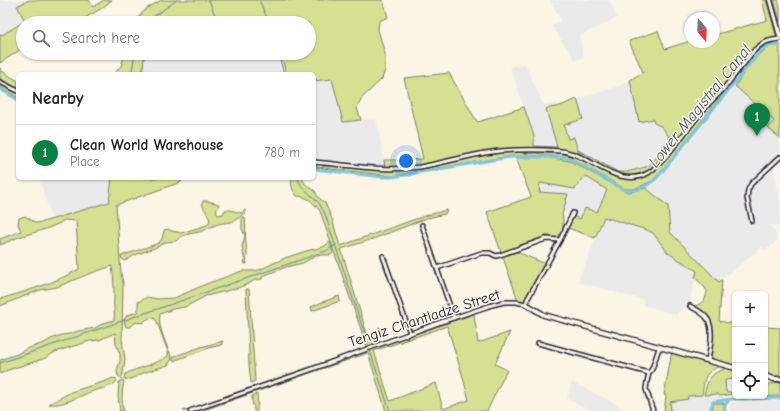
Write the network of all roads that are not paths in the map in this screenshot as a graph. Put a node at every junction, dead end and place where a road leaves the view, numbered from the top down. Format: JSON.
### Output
{"nodes":[{"id":1,"x":770,"y":0,"type":"edge"},
{"id":2,"x":780,"y":35,"type":"edge"},
{"id":3,"x":0,"y":82,"type":"edge"},
{"id":4,"x":16,"y":91,"type":"edge"},
{"id":5,"x":780,"y":157,"type":"edge"},
{"id":6,"x":316,"y":162,"type":"edge"},
{"id":7,"x":573,"y":213,"type":"dead end"},
{"id":8,"x":752,"y":221,"type":"dead end"},
{"id":9,"x":422,"y":225,"type":"dead end"},
{"id":10,"x":560,"y":240,"type":"junction"},
{"id":11,"x":383,"y":256,"type":"dead end"},
{"id":12,"x":437,"y":268,"type":"junction"},
{"id":13,"x":526,"y":304,"type":"junction"},
{"id":14,"x":690,"y":306,"type":"dead end"},
{"id":15,"x":454,"y":318,"type":"junction"},
{"id":16,"x":410,"y":333,"type":"junction"},
{"id":17,"x":538,"y":343,"type":"dead end"},
{"id":18,"x":660,"y":347,"type":"junction"},
{"id":19,"x":708,"y":360,"type":"junction"},
{"id":20,"x":732,"y":367,"type":"edge"},
{"id":21,"x":649,"y":373,"type":"junction"},
{"id":22,"x":768,"y":377,"type":"edge"},
{"id":23,"x":780,"y":379,"type":"edge"},
{"id":24,"x":190,"y":411,"type":"edge"},
{"id":25,"x":652,"y":411,"type":"edge"}],
"edges":[{"from":1,"to":2,"type":"street"},
{"from":2,"to":6,"type":"street"},
{"from":3,"to":4,"type":"street"},
{"from":5,"to":8,"type":"street"},
{"from":7,"to":10,"type":"street"},
{"from":9,"to":12,"type":"street"},
{"from":10,"to":12,"type":"street"},
{"from":10,"to":13,"type":"street"},
{"from":11,"to":16,"type":"street"},
{"from":12,"to":15,"type":"street"},
{"from":13,"to":15,"type":"street","name":"Tengiz Chantladze Street"},
{"from":13,"to":18,"type":"street","name":"Tengiz Chantladze Street"},
{"from":14,"to":19,"type":"street"},
{"from":15,"to":16,"type":"street","name":"Tengiz Chantladze Street"},
{"from":16,"to":24,"type":"street","name":"Tengiz Chantladze Street"},
{"from":17,"to":21,"type":"street"},
{"from":18,"to":19,"type":"street","name":"Tengiz Chantladze Street"},
{"from":18,"to":21,"type":"street"},
{"from":19,"to":20,"type":"street","name":"Tengiz Chantladze Street"},
{"from":21,"to":25,"type":"street"},
{"from":22,"to":23,"type":"street"}]}
